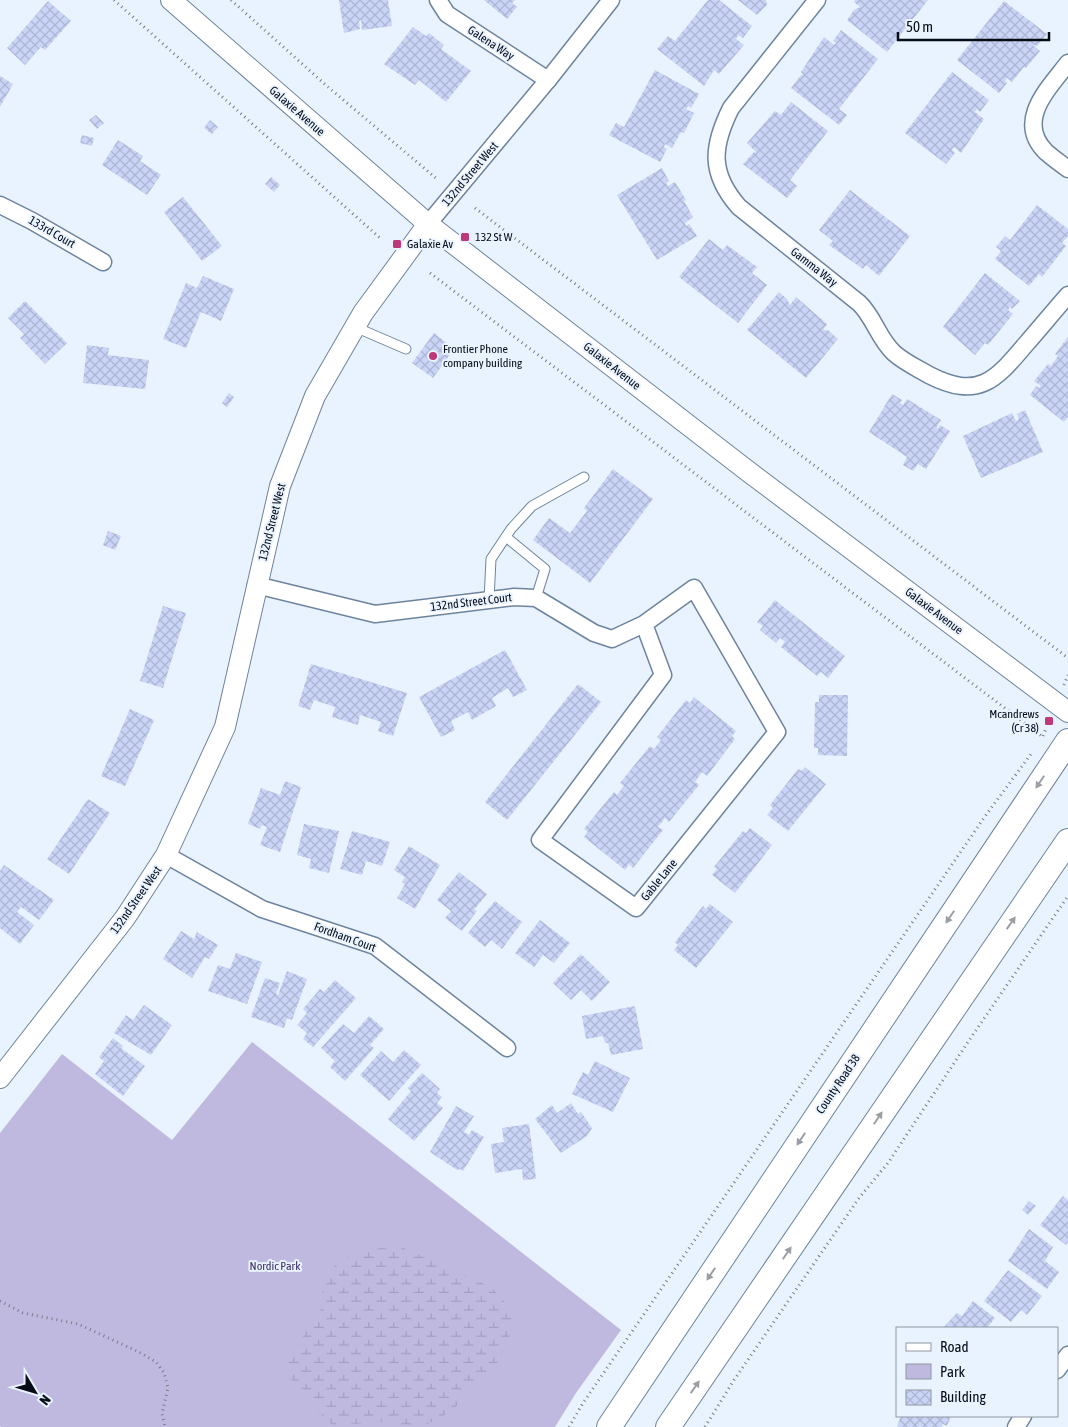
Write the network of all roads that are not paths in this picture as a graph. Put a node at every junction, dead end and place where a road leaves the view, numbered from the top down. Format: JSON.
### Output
{"nodes":[{"id":1,"x":171,"y":0,"type":"edge"},
{"id":2,"x":438,"y":0,"type":"edge"},
{"id":3,"x":611,"y":0,"type":"edge"},
{"id":4,"x":817,"y":0,"type":"edge"},
{"id":5,"x":1068,"y":64,"type":"edge"},
{"id":6,"x":548,"y":80,"type":"junction"},
{"id":7,"x":1068,"y":169,"type":"edge"},
{"id":8,"x":0,"y":205,"type":"edge"},
{"id":9,"x":428,"y":224,"type":"junction"},
{"id":10,"x":103,"y":262,"type":"dead end"},
{"id":11,"x":1068,"y":295,"type":"edge"},
{"id":12,"x":355,"y":327,"type":"junction"},
{"id":13,"x":406,"y":349,"type":"dead end"},
{"id":14,"x":584,"y":477,"type":"dead end"},
{"id":15,"x":506,"y":537,"type":"junction"},
{"id":16,"x":256,"y":585,"type":"junction"},
{"id":17,"x":694,"y":588,"type":"joint"},
{"id":18,"x":536,"y":598,"type":"junction"},
{"id":19,"x":489,"y":600,"type":"junction"},
{"id":20,"x":644,"y":624,"type":"junction"},
{"id":21,"x":1068,"y":712,"type":"edge"},
{"id":22,"x":1068,"y":741,"type":"edge"},
{"id":23,"x":1068,"y":841,"type":"edge"},
{"id":24,"x":166,"y":855,"type":"junction"},
{"id":25,"x":507,"y":1048,"type":"dead end"},
{"id":26,"x":0,"y":1078,"type":"edge"},
{"id":27,"x":1068,"y":1355,"type":"edge"},
{"id":28,"x":1058,"y":1369,"type":"edge"},
{"id":29,"x":609,"y":1427,"type":"edge"},
{"id":30,"x":668,"y":1427,"type":"edge"}],
"edges":[{"from":1,"to":9,"type":"street","name":"Galaxie Avenue"},
{"from":2,"to":6,"type":"street","name":"Galena Way"},
{"from":3,"to":6,"type":"street","name":"132nd Street West"},
{"from":4,"to":11,"type":"street","name":"Gamma Way"},
{"from":5,"to":7,"type":"street"},
{"from":6,"to":9,"type":"street","name":"132nd Street West"},
{"from":8,"to":10,"type":"street","name":"133rd Court"},
{"from":9,"to":12,"type":"street","name":"132nd Street West"},
{"from":9,"to":21,"type":"street","name":"Galaxie Avenue"},
{"from":12,"to":13,"type":"lane"},
{"from":12,"to":16,"type":"street","name":"132nd Street West"},
{"from":14,"to":15,"type":"lane"},
{"from":15,"to":18,"type":"lane"},
{"from":15,"to":19,"type":"lane"},
{"from":16,"to":19,"type":"street","name":"132nd Street Court"},
{"from":16,"to":24,"type":"street","name":"132nd Street West"},
{"from":17,"to":20,"type":"street","name":"132nd Street Court"},
{"from":17,"to":20,"type":"street","name":"Gable Lane"},
{"from":18,"to":19,"type":"street","name":"132nd Street Court"},
{"from":18,"to":20,"type":"street","name":"132nd Street Court"},
{"from":22,"to":29,"type":"main road","name":"County Road 38","one_way":true},
{"from":30,"to":23,"type":"main road","one_way":true},
{"from":24,"to":25,"type":"street","name":"Fordham Court"},
{"from":24,"to":26,"type":"street","name":"132nd Street West"},
{"from":27,"to":28,"type":"street"}]}
